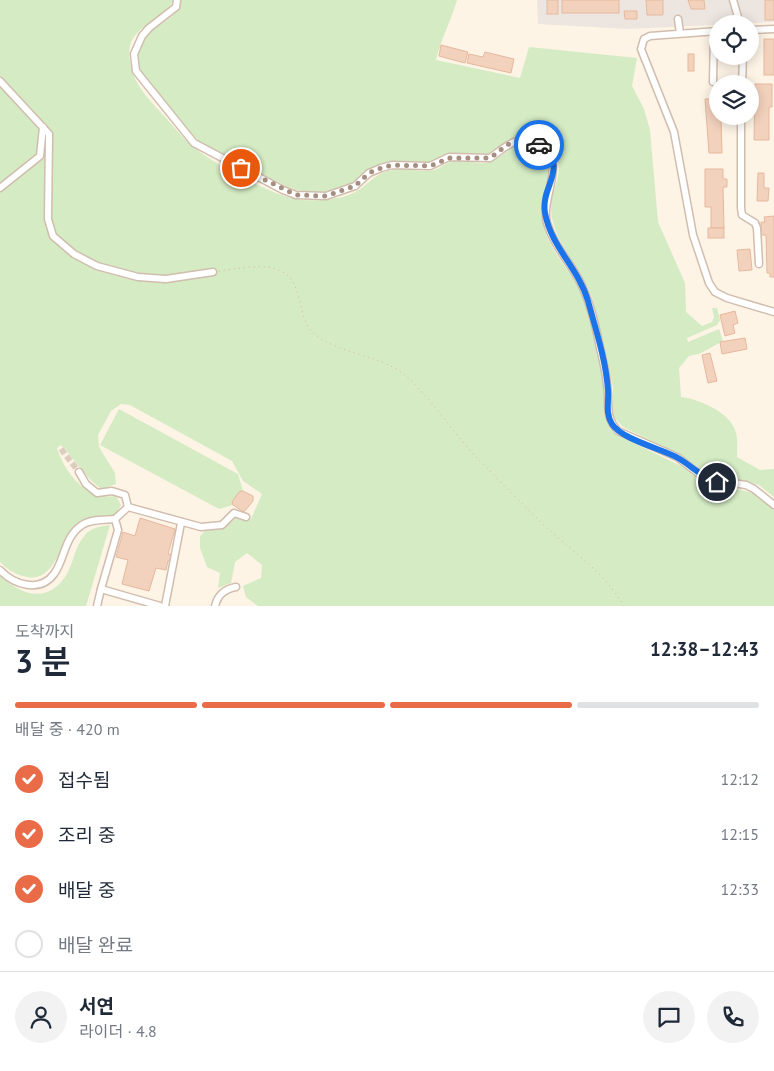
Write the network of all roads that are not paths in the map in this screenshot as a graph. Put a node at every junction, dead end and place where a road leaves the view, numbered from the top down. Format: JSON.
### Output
{"nodes":[{"id":1,"x":177,"y":0,"type":"edge"},
{"id":2,"x":732,"y":0,"type":"edge"},
{"id":3,"x":737,"y":15,"type":"edge"},
{"id":4,"x":678,"y":19,"type":"dead end"},
{"id":5,"x":774,"y":28,"type":"edge"},
{"id":6,"x":759,"y":29,"type":"edge"},
{"id":7,"x":709,"y":31,"type":"edge"},
{"id":8,"x":680,"y":33,"type":"junction"},
{"id":9,"x":0,"y":81,"type":"edge"},
{"id":10,"x":741,"y":125,"type":"edge"},
{"id":11,"x":43,"y":127,"type":"junction"},
{"id":12,"x":0,"y":188,"type":"edge"},
{"id":13,"x":759,"y":264,"type":"dead end"},
{"id":14,"x":213,"y":272,"type":"road end"},
{"id":15,"x":774,"y":312,"type":"edge"},
{"id":16,"x":79,"y":472,"type":"tunnel mouth"},
{"id":17,"x":774,"y":504,"type":"edge"},
{"id":18,"x":128,"y":507,"type":"junction"},
{"id":19,"x":246,"y":517,"type":"dead end"},
{"id":20,"x":115,"y":519,"type":"junction"},
{"id":21,"x":181,"y":523,"type":"junction"},
{"id":22,"x":0,"y":570,"type":"edge"},
{"id":23,"x":236,"y":587,"type":"dead end"},
{"id":24,"x":101,"y":589,"type":"junction"},
{"id":25,"x":96,"y":606,"type":"edge"},
{"id":26,"x":160,"y":606,"type":"edge"},
{"id":27,"x":165,"y":606,"type":"edge"},
{"id":28,"x":215,"y":606,"type":"edge"}],
"edges":[{"from":1,"to":17,"type":"street"},
{"from":2,"to":3,"type":"street"},
{"from":4,"to":8,"type":"street"},
{"from":5,"to":6,"type":"street"},
{"from":7,"to":8,"type":"street"},
{"from":8,"to":15,"type":"street"},
{"from":9,"to":11,"type":"street"},
{"from":10,"to":13,"type":"street"},
{"from":11,"to":12,"type":"street"},
{"from":11,"to":14,"type":"street"},
{"from":16,"to":18,"type":"street"},
{"from":18,"to":20,"type":"street"},
{"from":18,"to":21,"type":"street"},
{"from":19,"to":21,"type":"street"},
{"from":20,"to":22,"type":"street"},
{"from":20,"to":24,"type":"street"},
{"from":21,"to":27,"type":"street"},
{"from":23,"to":28,"type":"street"},
{"from":24,"to":25,"type":"street"},
{"from":24,"to":26,"type":"street"}]}
